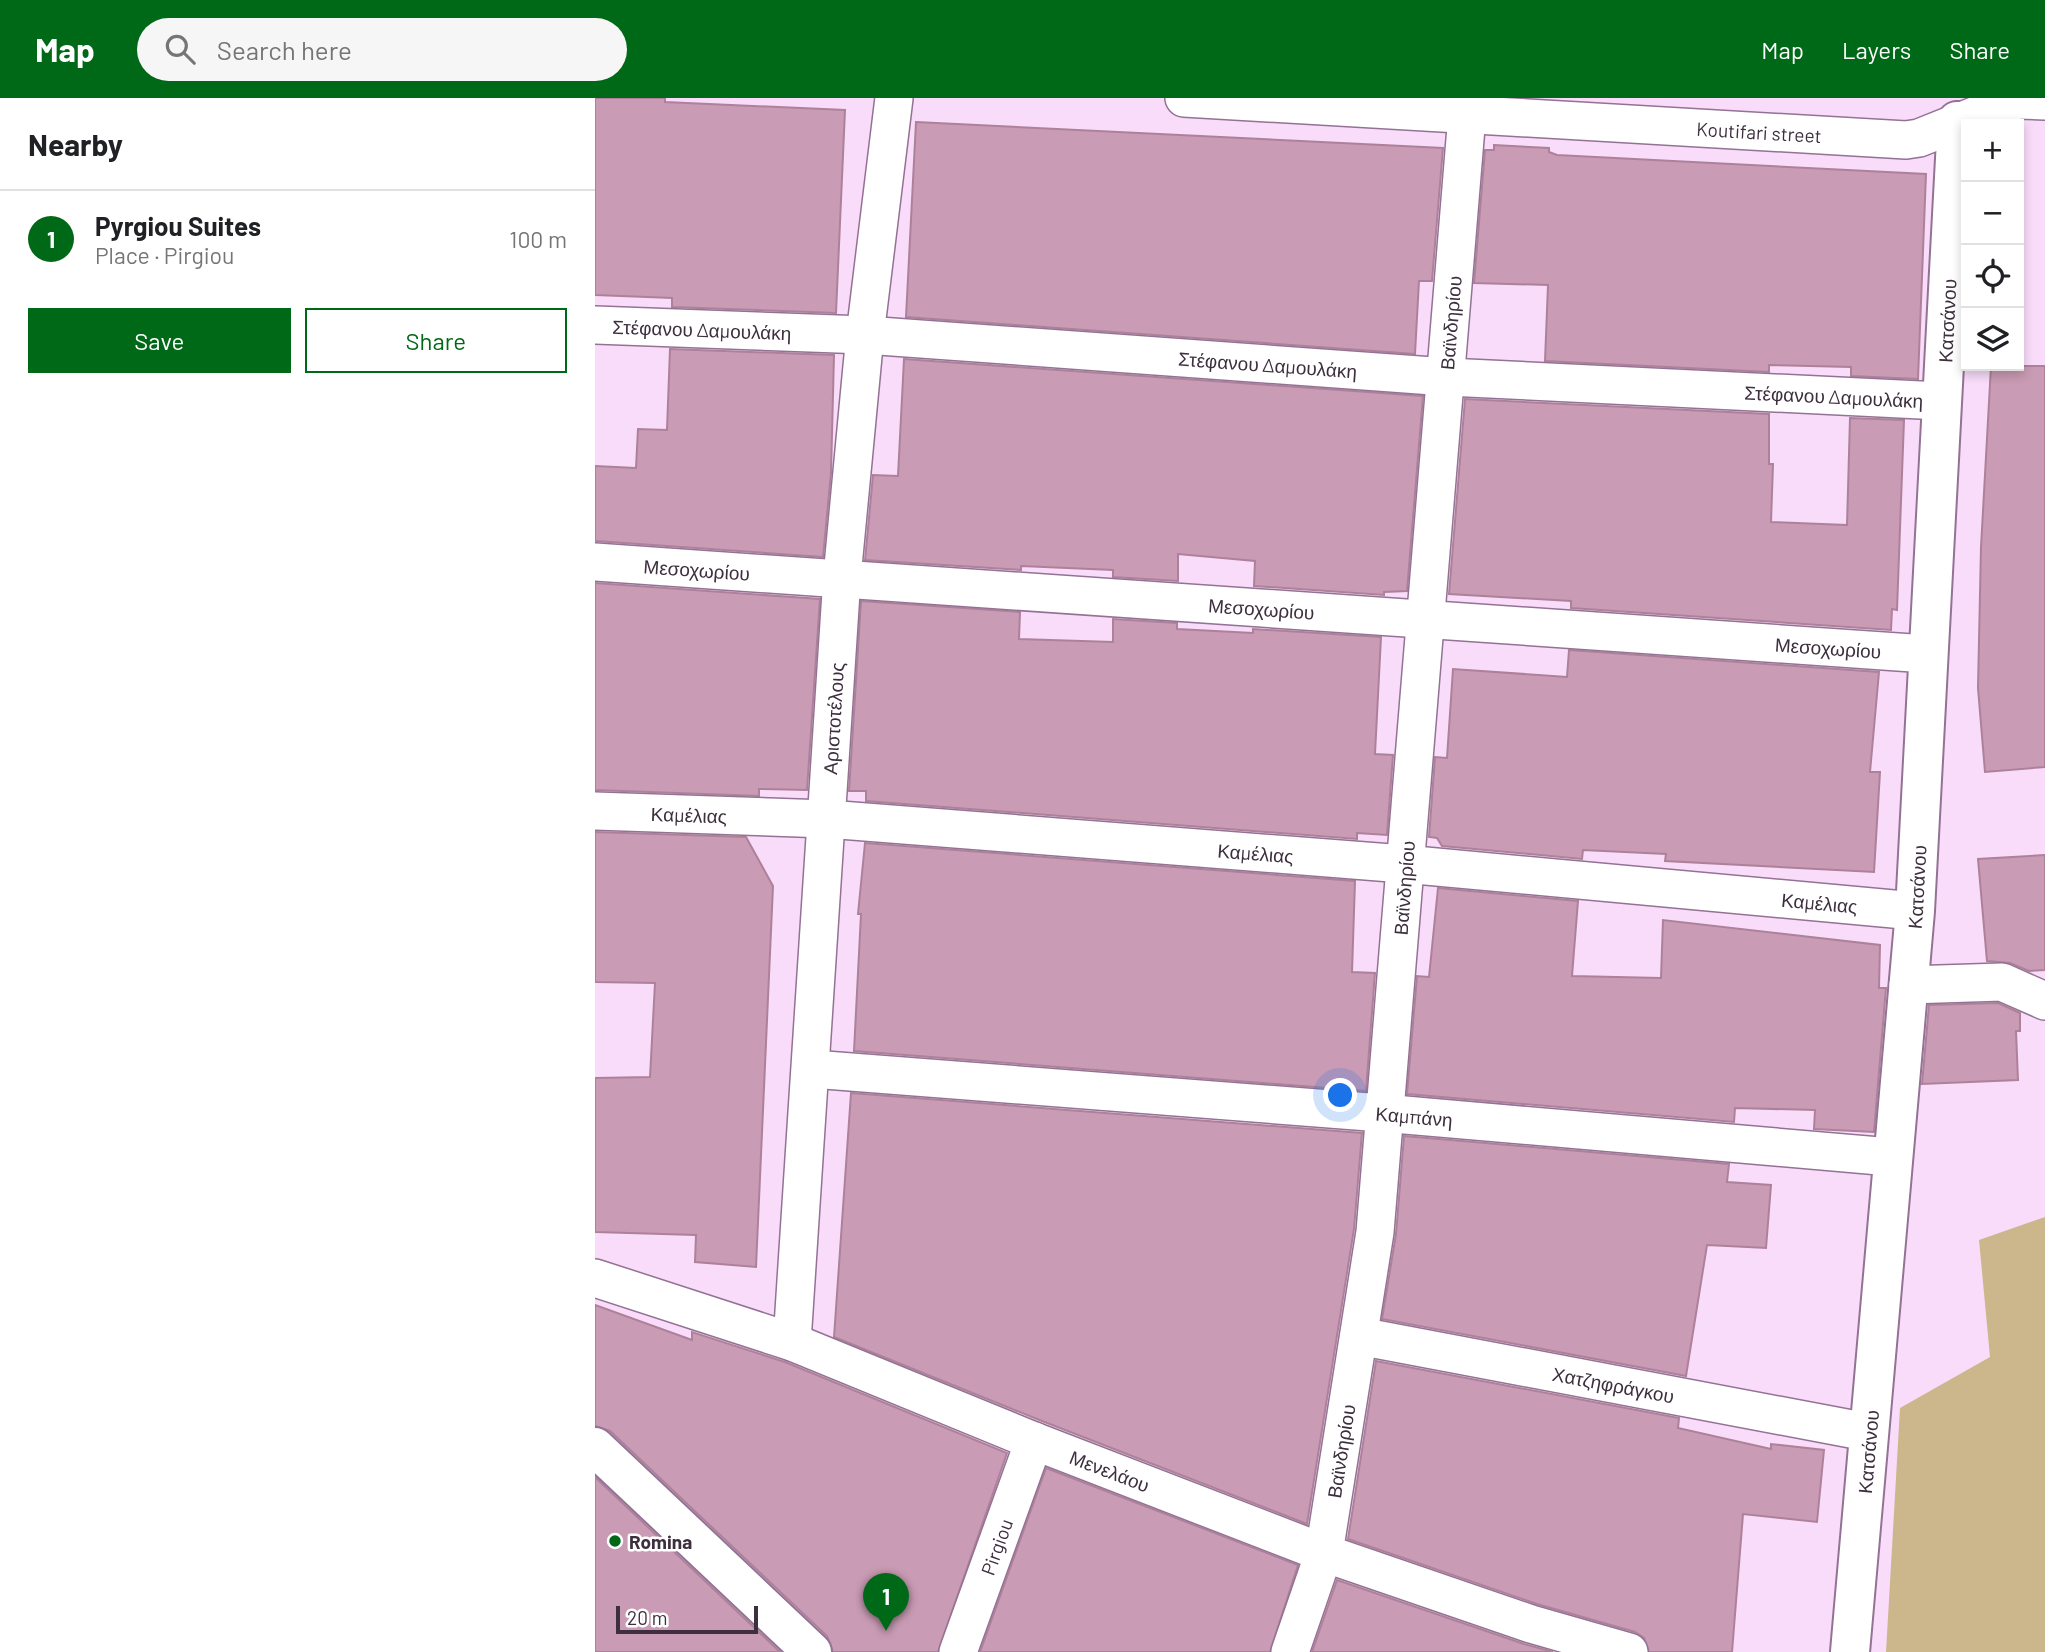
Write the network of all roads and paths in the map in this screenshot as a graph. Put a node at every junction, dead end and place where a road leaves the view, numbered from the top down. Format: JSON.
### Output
{"nodes":[{"id":1,"x":894,"y":98,"type":"edge"},
{"id":2,"x":1184,"y":98,"type":"edge"},
{"id":3,"x":2045,"y":101,"type":"edge"},
{"id":4,"x":1467,"y":115,"type":"junction"},
{"id":5,"x":1957,"y":121,"type":"junction"},
{"id":6,"x":595,"y":324,"type":"edge"},
{"id":7,"x":865,"y":335,"type":"junction"},
{"id":8,"x":1447,"y":377,"type":"junction"},
{"id":9,"x":1941,"y":401,"type":"junction"},
{"id":10,"x":595,"y":562,"type":"edge"},
{"id":11,"x":842,"y":577,"type":"junction"},
{"id":12,"x":1426,"y":621,"type":"junction"},
{"id":13,"x":1927,"y":654,"type":"junction"},
{"id":14,"x":595,"y":811,"type":"edge"},
{"id":15,"x":827,"y":819,"type":"junction"},
{"id":16,"x":1404,"y":864,"type":"junction"},
{"id":17,"x":1915,"y":911,"type":"junction"},
{"id":18,"x":1907,"y":985,"type":"junction"},
{"id":19,"x":2045,"y":1001,"type":"edge"},
{"id":20,"x":812,"y":1069,"type":"junction"},
{"id":21,"x":1383,"y":1113,"type":"junction"},
{"id":22,"x":1891,"y":1157,"type":"junction"},
{"id":23,"x":595,"y":1278,"type":"edge"},
{"id":24,"x":1359,"y":1336,"type":"junction"},
{"id":25,"x":792,"y":1342,"type":"junction"},
{"id":26,"x":1867,"y":1432,"type":"junction"},
{"id":27,"x":1034,"y":1441,"type":"junction"},
{"id":28,"x":595,"y":1447,"type":"edge"},
{"id":29,"x":1324,"y":1553,"type":"junction"},
{"id":30,"x":1532,"y":1638,"type":"edge"},
{"id":31,"x":812,"y":1652,"type":"edge"},
{"id":32,"x":958,"y":1652,"type":"edge"},
{"id":33,"x":1290,"y":1652,"type":"edge"},
{"id":34,"x":1629,"y":1652,"type":"edge"},
{"id":35,"x":1850,"y":1652,"type":"edge"}],
"edges":[{"from":1,"to":7,"type":"street","name":"Αριστοτέλους"},
{"from":2,"to":4,"type":"street","name":"Koutifari street"},
{"from":3,"to":5,"type":"street","name":"Koutifari street"},
{"from":4,"to":5,"type":"street","name":"Koutifari street"},
{"from":4,"to":8,"type":"street","name":"Βαϊνδηρίου"},
{"from":5,"to":9,"type":"street","name":"Κατσάνου"},
{"from":6,"to":7,"type":"street","name":"Στέφανου Δαμουλάκη"},
{"from":7,"to":8,"type":"street","name":"Στέφανου Δαμουλάκη"},
{"from":7,"to":11,"type":"street","name":"Αριστοτέλους"},
{"from":8,"to":9,"type":"street","name":"Στέφανου Δαμουλάκη"},
{"from":8,"to":12,"type":"street","name":"Βαϊνδηρίου"},
{"from":9,"to":13,"type":"street","name":"Κατσάνου"},
{"from":10,"to":11,"type":"street","name":"Μεσοχωρίου"},
{"from":11,"to":12,"type":"street","name":"Μεσοχωρίου"},
{"from":11,"to":15,"type":"street","name":"Αριστοτέλους"},
{"from":12,"to":13,"type":"street","name":"Μεσοχωρίου"},
{"from":12,"to":16,"type":"street","name":"Βαϊνδηρίου"},
{"from":13,"to":17,"type":"street","name":"Κατσάνου"},
{"from":14,"to":15,"type":"street","name":"Καμέλιας"},
{"from":15,"to":16,"type":"street","name":"Καμέλιας"},
{"from":15,"to":20,"type":"street","name":"Αριστοτέλους"},
{"from":16,"to":17,"type":"street","name":"Καμέλιας"},
{"from":16,"to":21,"type":"street","name":"Βαϊνδηρίου"},
{"from":17,"to":18,"type":"street","name":"Κατσάνου"},
{"from":18,"to":19,"type":"street"},
{"from":18,"to":22,"type":"street","name":"Κατσάνου"},
{"from":20,"to":21,"type":"street","name":"Καμπάνη"},
{"from":20,"to":25,"type":"street","name":"Αριστοτέλους"},
{"from":21,"to":22,"type":"street","name":"Καμπάνη"},
{"from":21,"to":24,"type":"street","name":"Βαϊνδηρίου"},
{"from":22,"to":26,"type":"street","name":"Κατσάνου"},
{"from":23,"to":25,"type":"street","name":"Μενελάου"},
{"from":24,"to":26,"type":"street","name":"Χατζηφράγκου"},
{"from":24,"to":29,"type":"street","name":"Βαϊνδηρίου"},
{"from":25,"to":27,"type":"street","name":"Μενελάου"},
{"from":26,"to":35,"type":"street","name":"Κατσάνου"},
{"from":27,"to":29,"type":"street","name":"Μενελάου"},
{"from":27,"to":32,"type":"street","name":"Pirgiou"},
{"from":28,"to":31,"type":"street"},
{"from":29,"to":30,"type":"street","name":"Μενελάου"},
{"from":29,"to":33,"type":"street","name":"Βαϊνδηρίου"},
{"from":30,"to":34,"type":"street","name":"Μενελάου"}]}
